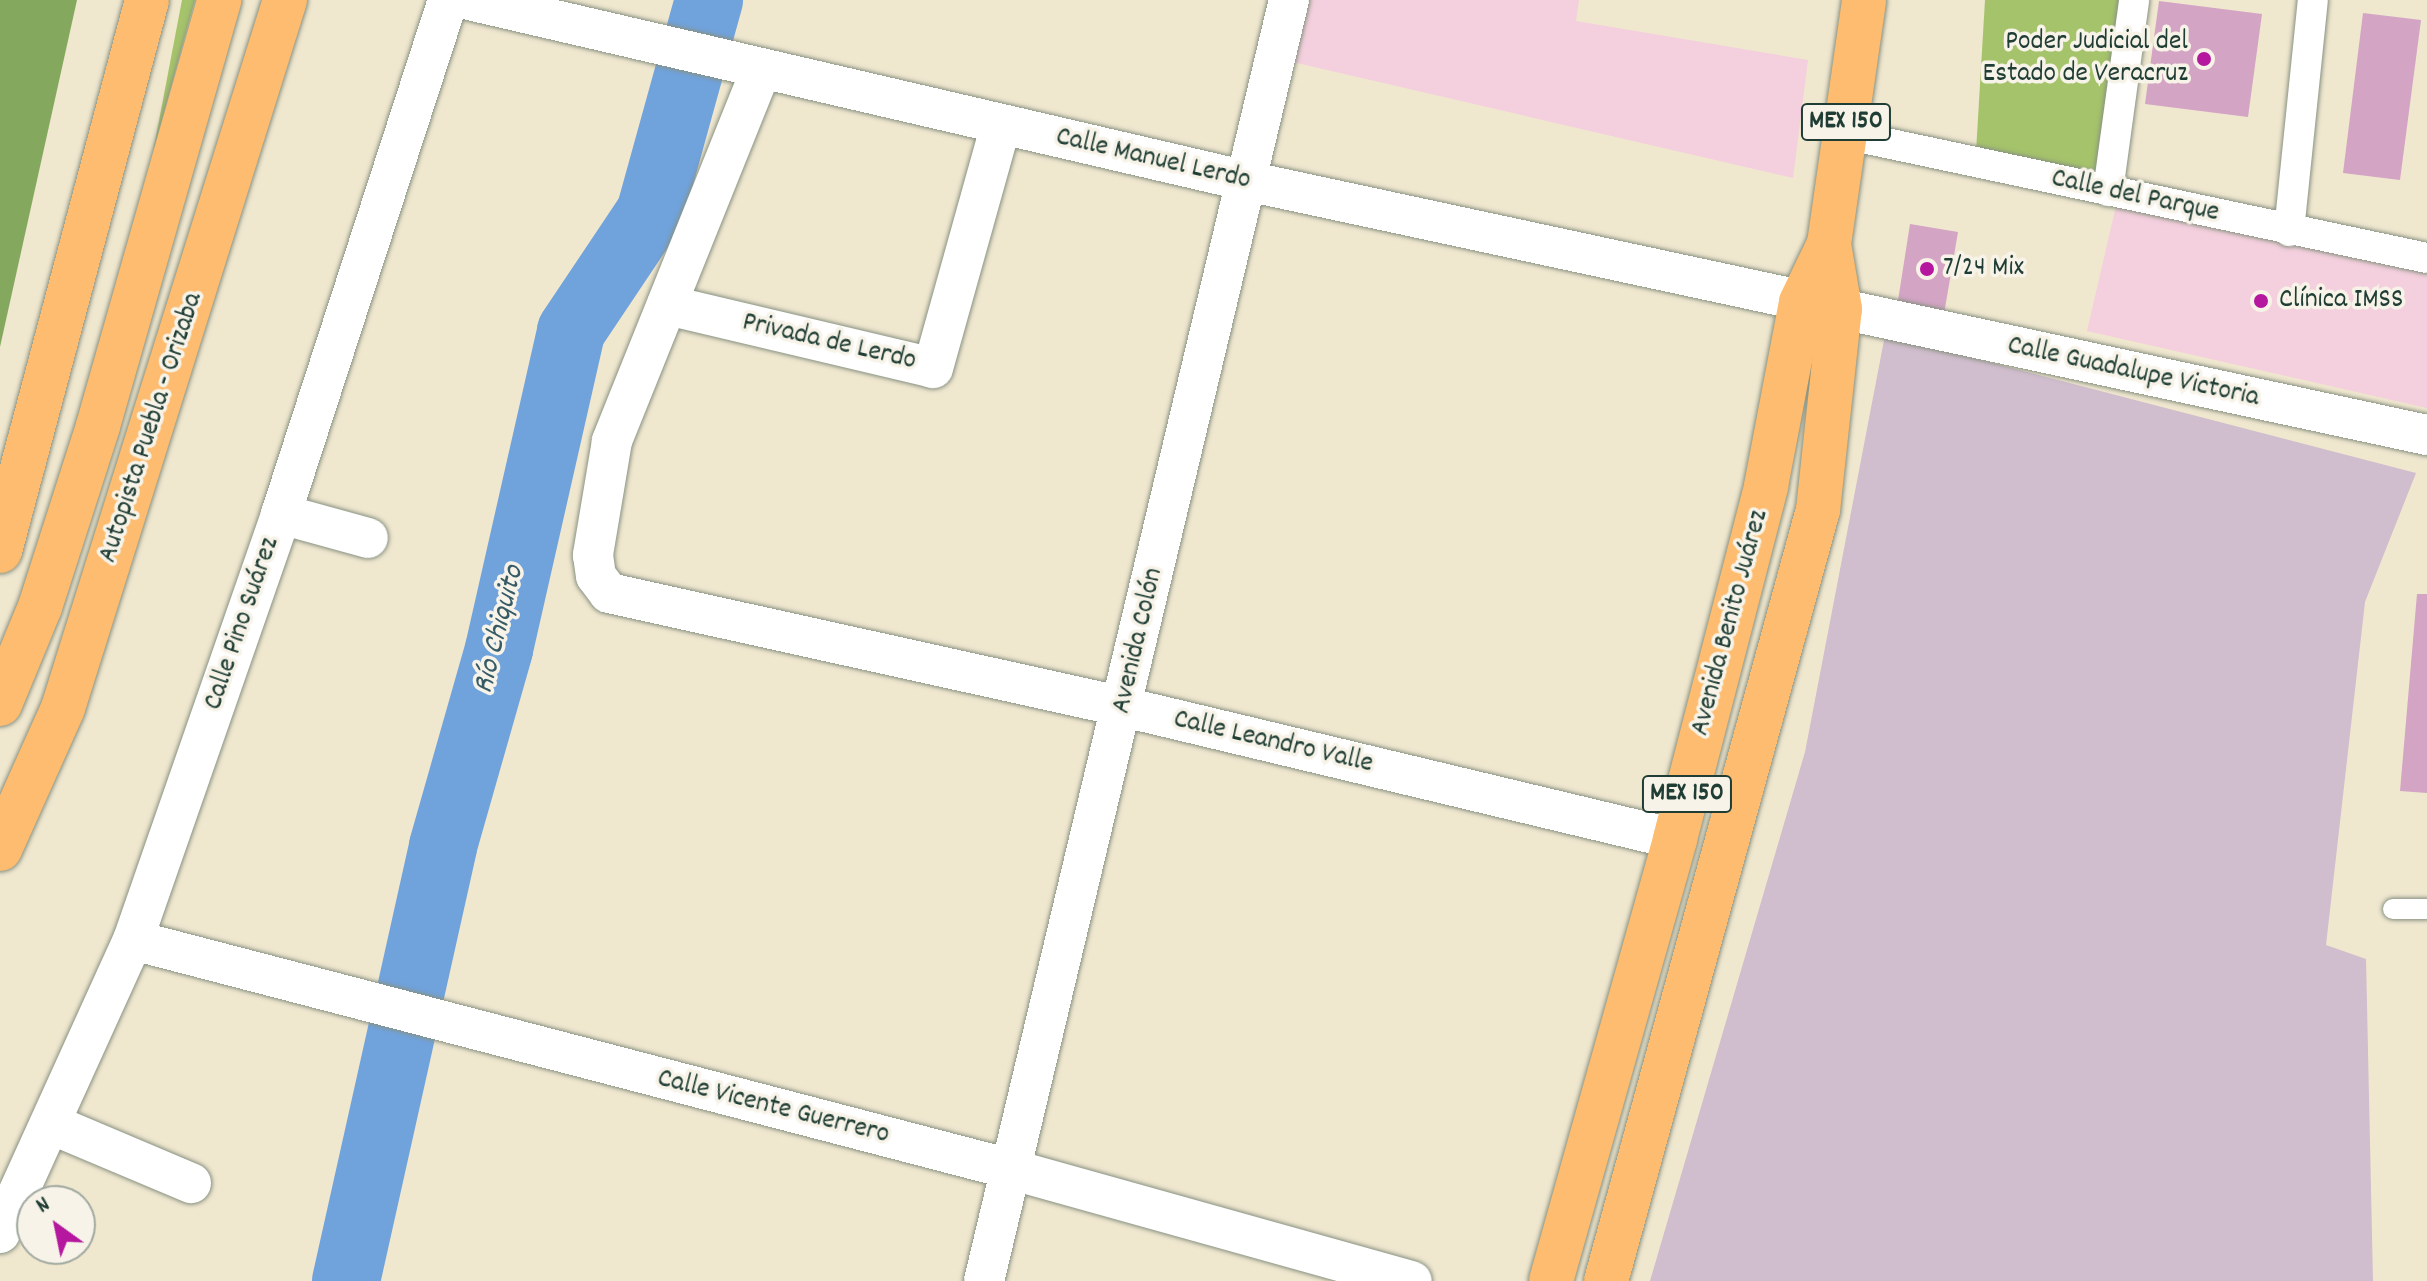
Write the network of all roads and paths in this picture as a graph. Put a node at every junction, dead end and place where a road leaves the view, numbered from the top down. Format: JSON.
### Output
{"nodes":[{"id":1,"x":147,"y":0,"type":"edge"},
{"id":2,"x":219,"y":0,"type":"edge"},
{"id":3,"x":285,"y":0,"type":"edge"},
{"id":4,"x":448,"y":0,"type":"edge"},
{"id":5,"x":469,"y":0,"type":"edge"},
{"id":6,"x":1289,"y":0,"type":"edge"},
{"id":7,"x":1864,"y":0,"type":"edge"},
{"id":8,"x":2134,"y":0,"type":"edge"},
{"id":9,"x":2313,"y":0,"type":"edge"},
{"id":10,"x":745,"y":66,"type":"junction"},
{"id":11,"x":1001,"y":125,"type":"junction"},
{"id":12,"x":1844,"y":134,"type":"junction"},
{"id":13,"x":1247,"y":181,"type":"junction"},
{"id":14,"x":2108,"y":191,"type":"junction"},
{"id":15,"x":2289,"y":231,"type":"junction"},
{"id":16,"x":2427,"y":258,"type":"edge"},
{"id":17,"x":667,"y":305,"type":"junction"},
{"id":18,"x":1820,"y":306,"type":"junction"},
{"id":19,"x":2427,"y":435,"type":"edge"},
{"id":20,"x":281,"y":514,"type":"junction"},
{"id":21,"x":368,"y":538,"type":"dead end"},
{"id":22,"x":0,"y":551,"type":"edge"},
{"id":23,"x":0,"y":704,"type":"edge"},
{"id":24,"x":1124,"y":707,"type":"junction"},
{"id":25,"x":1675,"y":839,"type":"junction"},
{"id":26,"x":0,"y":849,"type":"edge"},
{"id":27,"x":2393,"y":909,"type":"dead end"},
{"id":28,"x":2427,"y":909,"type":"edge"},
{"id":29,"x":133,"y":940,"type":"junction"},
{"id":30,"x":51,"y":1124,"type":"junction"},
{"id":31,"x":1010,"y":1169,"type":"junction"},
{"id":32,"x":191,"y":1183,"type":"dead end"},
{"id":33,"x":0,"y":1233,"type":"edge"},
{"id":34,"x":984,"y":1281,"type":"edge"},
{"id":35,"x":1412,"y":1281,"type":"edge"},
{"id":36,"x":1551,"y":1281,"type":"edge"},
{"id":37,"x":1606,"y":1281,"type":"edge"}],
"edges":[{"from":1,"to":22,"type":"main road"},
{"from":2,"to":23,"type":"main road","name":"Autopista Puebla - Orizaba"},
{"from":3,"to":26,"type":"main road","name":"Autopista Puebla - Orizaba"},
{"from":4,"to":20,"type":"street","name":"Calle Pino Suárez"},
{"from":5,"to":10,"type":"street","name":"Calle Manuel Lerdo"},
{"from":6,"to":13,"type":"street","name":"Avenida Colón"},
{"from":7,"to":12,"type":"main road","name":"Avenida Benito Juárez","number":"MEX 150"},
{"from":8,"to":14,"type":"street"},
{"from":9,"to":15,"type":"street"},
{"from":10,"to":11,"type":"street","name":"Calle Manuel Lerdo"},
{"from":10,"to":17,"type":"street"},
{"from":11,"to":13,"type":"street","name":"Calle Manuel Lerdo"},
{"from":11,"to":17,"type":"street","name":"Privada de Lerdo"},
{"from":12,"to":14,"type":"street","name":"Calle del Parque"},
{"from":12,"to":18,"type":"main road","name":"Avenida Benito Juárez","number":"MEX 150"},
{"from":13,"to":18,"type":"street","name":"Calle Manuel Lerdo"},
{"from":13,"to":24,"type":"street","name":"Avenida Colón"},
{"from":14,"to":15,"type":"street","name":"Calle del Parque"},
{"from":15,"to":16,"type":"street","name":"Calle del Parque"},
{"from":17,"to":24,"type":"street","name":"Calle Leandro Valle"},
{"from":18,"to":19,"type":"street","name":"Calle Guadalupe Victoria"},
{"from":18,"to":25,"type":"main road","name":"Avenida Benito Juárez","number":"MEX 150"},
{"from":18,"to":37,"type":"main road","name":"Avenida Benito Juárez","number":"MEX 150"},
{"from":20,"to":21,"type":"street"},
{"from":20,"to":29,"type":"street","name":"Calle Pino Suárez"},
{"from":24,"to":25,"type":"street","name":"Calle Leandro Valle"},
{"from":24,"to":31,"type":"street","name":"Avenida Colón"},
{"from":25,"to":36,"type":"main road","name":"Avenida Benito Juárez","number":"MEX 150"},
{"from":27,"to":28,"type":"lane"},
{"from":29,"to":30,"type":"street","name":"Calle Pino Suárez"},
{"from":29,"to":31,"type":"street","name":"Calle Vicente Guerrero"},
{"from":30,"to":32,"type":"street"},
{"from":30,"to":33,"type":"street","name":"Calle Pino Suárez"},
{"from":31,"to":34,"type":"street","name":"Avenida Colón"},
{"from":31,"to":35,"type":"street","name":"Calle Vicente Guerrero"}]}
